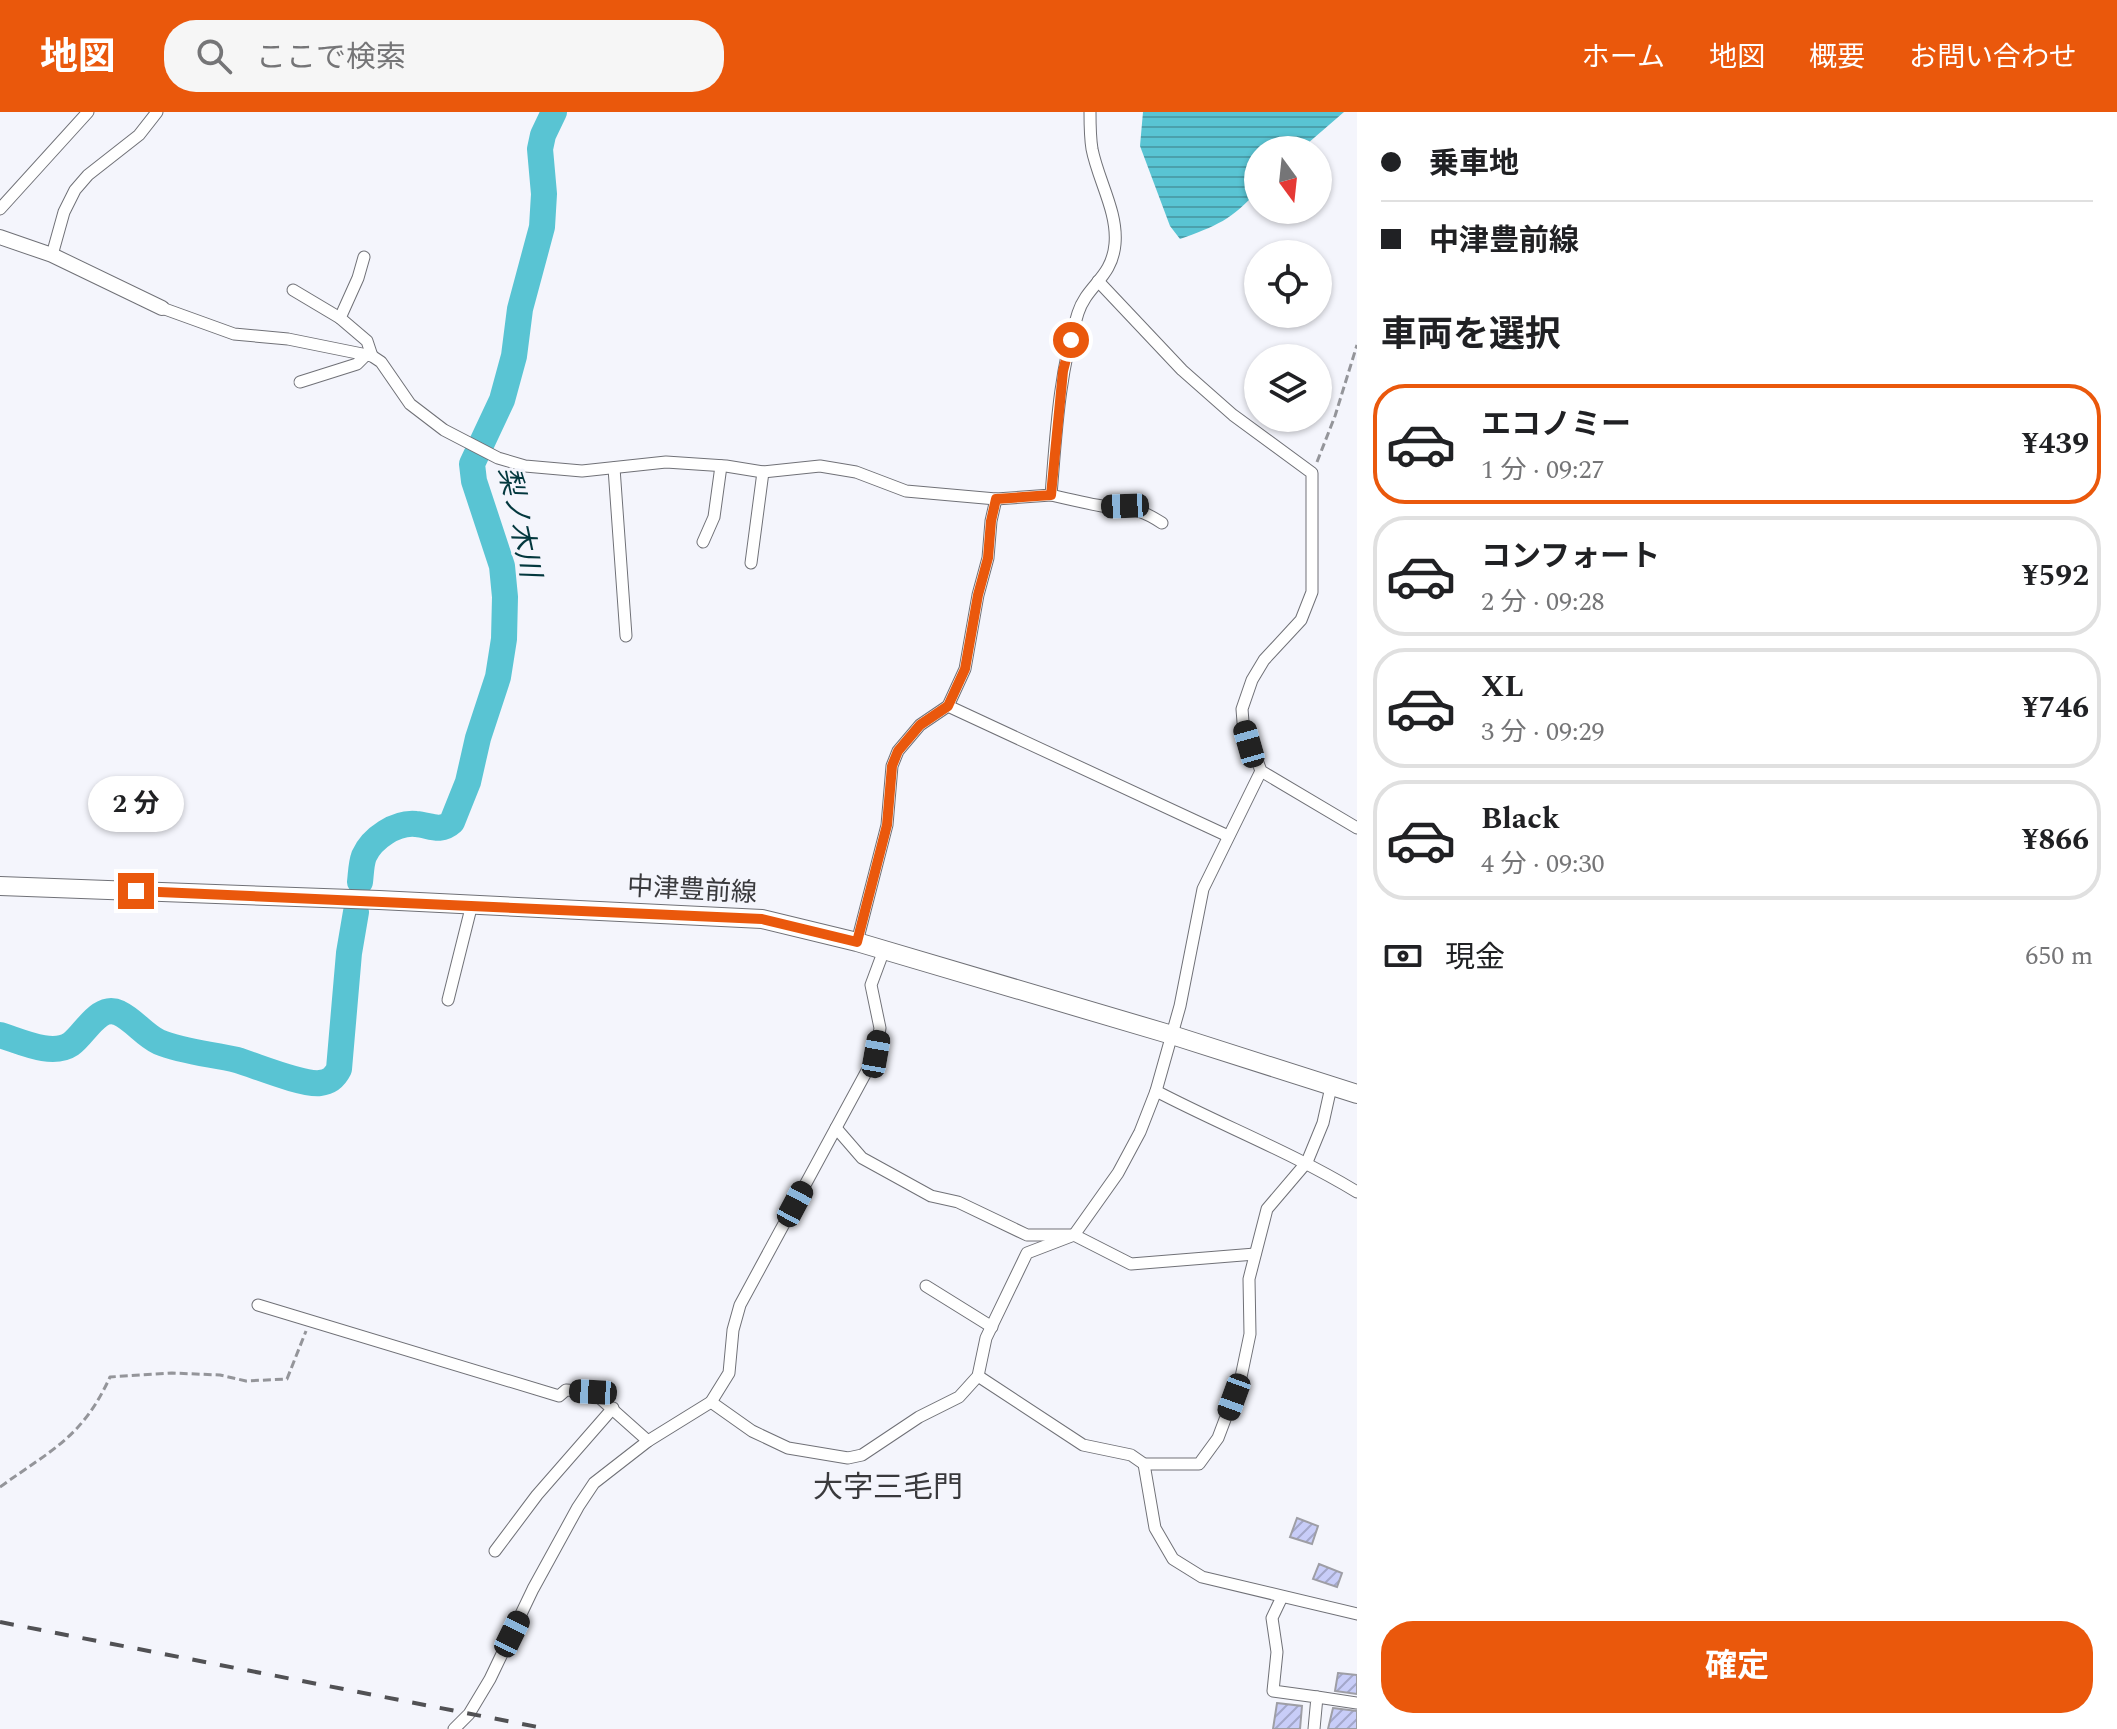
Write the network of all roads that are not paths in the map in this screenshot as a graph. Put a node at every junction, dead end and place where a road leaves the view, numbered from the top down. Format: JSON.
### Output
{"nodes":[{"id":1,"x":88,"y":112,"type":"edge"},
{"id":2,"x":157,"y":112,"type":"edge"},
{"id":3,"x":1090,"y":112,"type":"edge"},
{"id":4,"x":0,"y":209,"type":"edge"},
{"id":5,"x":0,"y":237,"type":"edge"},
{"id":6,"x":52,"y":255,"type":"junction"},
{"id":7,"x":364,"y":257,"type":"dead end"},
{"id":8,"x":1098,"y":281,"type":"junction"},
{"id":9,"x":293,"y":290,"type":"dead end"},
{"id":10,"x":162,"y":308,"type":"joint"},
{"id":11,"x":340,"y":318,"type":"junction"},
{"id":12,"x":369,"y":355,"type":"junction"},
{"id":13,"x":300,"y":382,"type":"dead end"},
{"id":14,"x":721,"y":466,"type":"junction"},
{"id":15,"x":614,"y":468,"type":"junction"},
{"id":16,"x":763,"y":472,"type":"junction"},
{"id":17,"x":1051,"y":495,"type":"junction"},
{"id":18,"x":996,"y":499,"type":"junction"},
{"id":19,"x":1162,"y":523,"type":"dead end"},
{"id":20,"x":703,"y":542,"type":"dead end"},
{"id":21,"x":751,"y":563,"type":"dead end"},
{"id":22,"x":626,"y":636,"type":"dead end"},
{"id":23,"x":948,"y":706,"type":"junction"},
{"id":24,"x":1261,"y":771,"type":"junction"},
{"id":25,"x":1357,"y":828,"type":"edge"},
{"id":26,"x":1228,"y":836,"type":"junction"},
{"id":27,"x":0,"y":886,"type":"edge"},
{"id":28,"x":472,"y":904,"type":"junction"},
{"id":29,"x":857,"y":942,"type":"junction"},
{"id":30,"x":884,"y":950,"type":"junction"},
{"id":31,"x":448,"y":1000,"type":"dead end"},
{"id":32,"x":1172,"y":1035,"type":"junction"},
{"id":33,"x":1331,"y":1087,"type":"junction"},
{"id":34,"x":1156,"y":1091,"type":"junction"},
{"id":35,"x":1357,"y":1094,"type":"edge"},
{"id":36,"x":836,"y":1128,"type":"junction"},
{"id":37,"x":1307,"y":1162,"type":"junction"},
{"id":38,"x":1357,"y":1192,"type":"edge"},
{"id":39,"x":1074,"y":1235,"type":"junction"},
{"id":40,"x":1255,"y":1254,"type":"junction"},
{"id":41,"x":926,"y":1286,"type":"dead end"},
{"id":42,"x":258,"y":1305,"type":"dead end"},
{"id":43,"x":992,"y":1327,"type":"junction"},
{"id":44,"x":978,"y":1376,"type":"junction"},
{"id":45,"x":711,"y":1402,"type":"junction"},
{"id":46,"x":613,"y":1408,"type":"junction"},
{"id":47,"x":648,"y":1441,"type":"junction"},
{"id":48,"x":1144,"y":1464,"type":"junction"},
{"id":49,"x":495,"y":1551,"type":"dead end"},
{"id":50,"x":1282,"y":1597,"type":"junction"},
{"id":51,"x":1357,"y":1614,"type":"edge"},
{"id":52,"x":1317,"y":1697,"type":"junction"},
{"id":53,"x":1357,"y":1703,"type":"edge"},
{"id":54,"x":454,"y":1729,"type":"edge"},
{"id":55,"x":1314,"y":1729,"type":"edge"}],
"edges":[{"from":1,"to":4,"type":"street"},
{"from":2,"to":6,"type":"street"},
{"from":3,"to":8,"type":"street"},
{"from":5,"to":6,"type":"street"},
{"from":6,"to":10,"type":"street"},
{"from":7,"to":11,"type":"street"},
{"from":8,"to":17,"type":"street"},
{"from":8,"to":24,"type":"street"},
{"from":9,"to":11,"type":"street"},
{"from":10,"to":12,"type":"street"},
{"from":11,"to":12,"type":"street"},
{"from":12,"to":13,"type":"street"},
{"from":12,"to":15,"type":"street"},
{"from":14,"to":15,"type":"street"},
{"from":14,"to":16,"type":"street"},
{"from":14,"to":20,"type":"street"},
{"from":15,"to":22,"type":"street"},
{"from":16,"to":18,"type":"street"},
{"from":16,"to":21,"type":"street"},
{"from":17,"to":18,"type":"street"},
{"from":17,"to":19,"type":"street"},
{"from":18,"to":23,"type":"street"},
{"from":23,"to":26,"type":"street"},
{"from":23,"to":29,"type":"street"},
{"from":24,"to":25,"type":"street"},
{"from":24,"to":26,"type":"street"},
{"from":26,"to":32,"type":"street"},
{"from":27,"to":28,"type":"main road","name":"中津豊前線"},
{"from":28,"to":29,"type":"main road","name":"中津豊前線"},
{"from":28,"to":31,"type":"street"},
{"from":29,"to":30,"type":"main road","name":"中津豊前線"},
{"from":30,"to":32,"type":"main road","name":"中津豊前線"},
{"from":30,"to":36,"type":"street"},
{"from":32,"to":33,"type":"main road","name":"中津豊前線"},
{"from":32,"to":34,"type":"street"},
{"from":33,"to":35,"type":"main road","name":"中津豊前線"},
{"from":33,"to":37,"type":"street"},
{"from":34,"to":37,"type":"street"},
{"from":34,"to":39,"type":"street"},
{"from":36,"to":39,"type":"street"},
{"from":36,"to":45,"type":"street"},
{"from":37,"to":38,"type":"street"},
{"from":37,"to":40,"type":"street"},
{"from":39,"to":40,"type":"street"},
{"from":39,"to":43,"type":"street"},
{"from":40,"to":48,"type":"street"},
{"from":41,"to":43,"type":"street"},
{"from":42,"to":46,"type":"street"},
{"from":43,"to":44,"type":"street"},
{"from":44,"to":45,"type":"street"},
{"from":44,"to":48,"type":"street"},
{"from":45,"to":47,"type":"street"},
{"from":46,"to":47,"type":"street"},
{"from":46,"to":49,"type":"street"},
{"from":47,"to":54,"type":"street"},
{"from":48,"to":50,"type":"street"},
{"from":50,"to":51,"type":"street"},
{"from":50,"to":52,"type":"street"},
{"from":52,"to":53,"type":"street"},
{"from":52,"to":55,"type":"street"}]}
